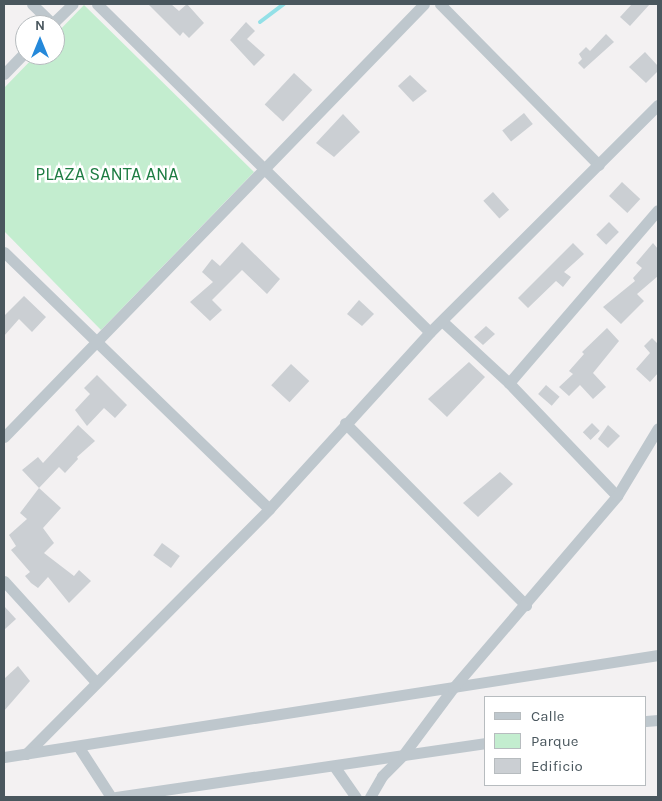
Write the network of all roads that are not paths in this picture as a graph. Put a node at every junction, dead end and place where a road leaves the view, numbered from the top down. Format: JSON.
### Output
{"nodes":[{"id":1,"x":32,"y":4,"type":"edge"},
{"id":2,"x":72,"y":4,"type":"edge"},
{"id":3,"x":96,"y":4,"type":"edge"},
{"id":4,"x":424,"y":4,"type":"edge"},
{"id":5,"x":440,"y":4,"type":"edge"},
{"id":6,"x":43,"y":15,"type":"edge"},
{"id":7,"x":61,"y":15,"type":"edge"},
{"id":8,"x":15,"y":62,"type":"edge"},
{"id":9,"x":4,"y":74,"type":"edge"},
{"id":10,"x":658,"y":105,"type":"edge"},
{"id":11,"x":599,"y":165,"type":"junction"},
{"id":12,"x":264,"y":171,"type":"junction"},
{"id":13,"x":658,"y":210,"type":"edge"},
{"id":14,"x":4,"y":252,"type":"edge"},
{"id":15,"x":442,"y":321,"type":"junction"},
{"id":16,"x":430,"y":332,"type":"junction"},
{"id":17,"x":95,"y":344,"type":"junction"},
{"id":18,"x":509,"y":383,"type":"junction"},
{"id":19,"x":345,"y":422,"type":"junction"},
{"id":20,"x":658,"y":428,"type":"edge"},
{"id":21,"x":4,"y":437,"type":"edge"},
{"id":22,"x":617,"y":496,"type":"junction"},
{"id":23,"x":268,"y":509,"type":"junction"},
{"id":24,"x":4,"y":581,"type":"edge"},
{"id":25,"x":526,"y":605,"type":"junction"},
{"id":26,"x":658,"y":655,"type":"edge"},
{"id":27,"x":96,"y":681,"type":"junction"},
{"id":28,"x":453,"y":688,"type":"junction"},
{"id":29,"x":484,"y":744,"type":"edge"},
{"id":30,"x":78,"y":746,"type":"junction"},
{"id":31,"x":26,"y":754,"type":"junction"},
{"id":32,"x":403,"y":755,"type":"junction"},
{"id":33,"x":4,"y":757,"type":"edge"},
{"id":34,"x":334,"y":766,"type":"junction"},
{"id":35,"x":111,"y":797,"type":"edge"},
{"id":36,"x":116,"y":797,"type":"edge"},
{"id":37,"x":356,"y":797,"type":"edge"},
{"id":38,"x":370,"y":797,"type":"edge"}],
"edges":[{"from":1,"to":6,"type":"street"},
{"from":2,"to":7,"type":"street"},
{"from":3,"to":12,"type":"street"},
{"from":4,"to":12,"type":"street"},
{"from":5,"to":11,"type":"street"},
{"from":8,"to":9,"type":"street"},
{"from":10,"to":11,"type":"street"},
{"from":11,"to":15,"type":"street"},
{"from":12,"to":16,"type":"street"},
{"from":12,"to":17,"type":"street"},
{"from":13,"to":18,"type":"street"},
{"from":14,"to":17,"type":"street"},
{"from":15,"to":16,"type":"street"},
{"from":15,"to":18,"type":"street"},
{"from":16,"to":19,"type":"street"},
{"from":17,"to":21,"type":"street"},
{"from":17,"to":23,"type":"street"},
{"from":18,"to":22,"type":"street"},
{"from":19,"to":23,"type":"street"},
{"from":19,"to":25,"type":"street"},
{"from":20,"to":22,"type":"street"},
{"from":22,"to":25,"type":"street"},
{"from":23,"to":27,"type":"street"},
{"from":24,"to":27,"type":"street"},
{"from":25,"to":28,"type":"street"},
{"from":26,"to":28,"type":"street"},
{"from":27,"to":31,"type":"street"},
{"from":28,"to":30,"type":"street"},
{"from":28,"to":32,"type":"street"},
{"from":29,"to":32,"type":"street"},
{"from":30,"to":31,"type":"street"},
{"from":30,"to":35,"type":"street"},
{"from":31,"to":33,"type":"street"},
{"from":32,"to":34,"type":"street"},
{"from":32,"to":38,"type":"street"},
{"from":34,"to":36,"type":"street"},
{"from":34,"to":37,"type":"street"}]}
